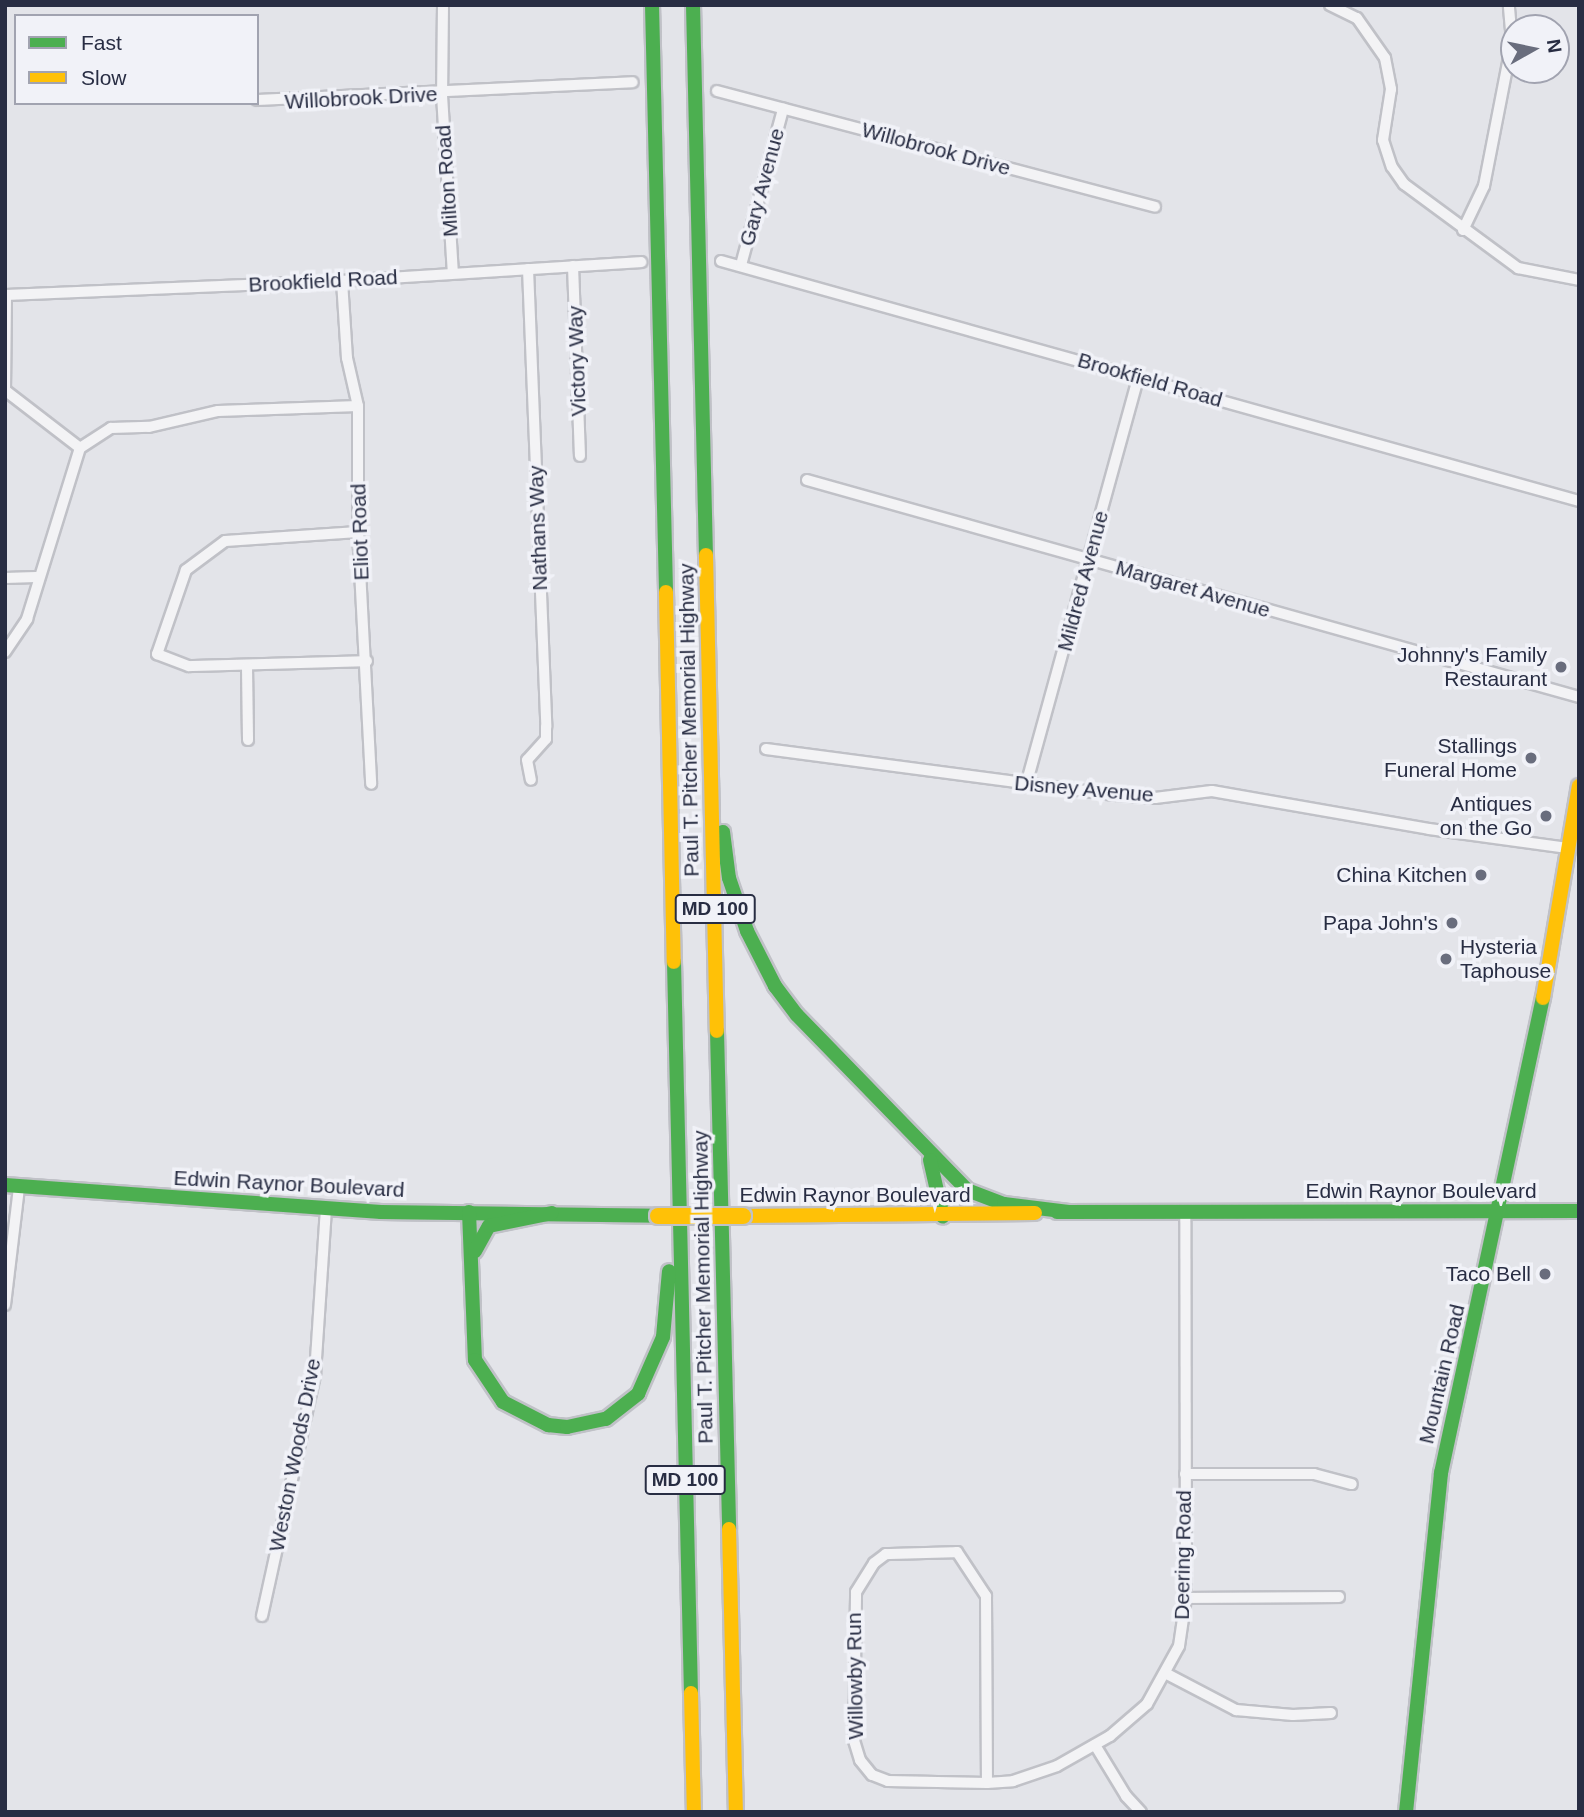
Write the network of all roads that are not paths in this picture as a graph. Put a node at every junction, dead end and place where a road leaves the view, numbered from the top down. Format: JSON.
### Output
{"nodes":[{"id":1,"x":443,"y":5,"type":"edge"},
{"id":2,"x":652,"y":5,"type":"edge"},
{"id":3,"x":693,"y":5,"type":"edge"},
{"id":4,"x":1330,"y":5,"type":"edge"},
{"id":5,"x":1508,"y":5,"type":"edge"},
{"id":6,"x":633,"y":82,"type":"dead end"},
{"id":7,"x":717,"y":91,"type":"dead end"},
{"id":8,"x":442,"y":95,"type":"junction"},
{"id":9,"x":259,"y":100,"type":"edge"},
{"id":10,"x":783,"y":109,"type":"junction"},
{"id":11,"x":1155,"y":207,"type":"dead end"},
{"id":12,"x":1463,"y":230,"type":"junction"},
{"id":13,"x":641,"y":261,"type":"dead end"},
{"id":14,"x":721,"y":261,"type":"dead end"},
{"id":15,"x":741,"y":265,"type":"junction"},
{"id":16,"x":573,"y":266,"type":"junction"},
{"id":17,"x":528,"y":269,"type":"junction"},
{"id":18,"x":453,"y":273,"type":"junction"},
{"id":19,"x":1579,"y":280,"type":"edge"},
{"id":20,"x":342,"y":281,"type":"junction"},
{"id":21,"x":6,"y":295,"type":"edge"},
{"id":22,"x":1138,"y":377,"type":"junction"},
{"id":23,"x":6,"y":391,"type":"edge"},
{"id":24,"x":358,"y":406,"type":"junction"},
{"id":25,"x":80,"y":448,"type":"junction"},
{"id":26,"x":580,"y":456,"type":"dead end"},
{"id":27,"x":807,"y":480,"type":"dead end"},
{"id":28,"x":705,"y":482,"type":"junction"},
{"id":29,"x":1579,"y":501,"type":"edge"},
{"id":30,"x":358,"y":532,"type":"junction"},
{"id":31,"x":1089,"y":560,"type":"junction"},
{"id":32,"x":5,"y":578,"type":"edge"},
{"id":33,"x":36,"y":578,"type":"junction"},
{"id":34,"x":5,"y":652,"type":"edge"},
{"id":35,"x":367,"y":661,"type":"junction"},
{"id":36,"x":247,"y":667,"type":"junction"},
{"id":37,"x":1579,"y":697,"type":"edge"},
{"id":38,"x":248,"y":740,"type":"dead end"},
{"id":39,"x":766,"y":749,"type":"dead end"},
{"id":40,"x":531,"y":780,"type":"dead end"},
{"id":41,"x":371,"y":784,"type":"dead end"},
{"id":42,"x":1026,"y":785,"type":"junction"},
{"id":43,"x":1579,"y":786,"type":"edge"},
{"id":44,"x":1573,"y":847,"type":"edge"},
{"id":45,"x":676,"y":1149,"type":"junction"},
{"id":46,"x":925,"y":1151,"type":"junction"},
{"id":47,"x":12,"y":1186,"type":"edge"},
{"id":48,"x":326,"y":1209,"type":"junction"},
{"id":49,"x":1499,"y":1211,"type":"junction"},
{"id":50,"x":1579,"y":1211,"type":"edge"},
{"id":51,"x":469,"y":1212,"type":"junction"},
{"id":52,"x":1069,"y":1212,"type":"junction"},
{"id":53,"x":552,"y":1213,"type":"junction"},
{"id":54,"x":1185,"y":1214,"type":"junction"},
{"id":55,"x":943,"y":1217,"type":"junction"},
{"id":56,"x":473,"y":1275,"type":"junction"},
{"id":57,"x":5,"y":1305,"type":"edge"},
{"id":58,"x":1185,"y":1474,"type":"junction"},
{"id":59,"x":1352,"y":1484,"type":"dead end"},
{"id":60,"x":1339,"y":1597,"type":"dead end"},
{"id":61,"x":1186,"y":1598,"type":"junction"},
{"id":62,"x":262,"y":1616,"type":"dead end"},
{"id":63,"x":1167,"y":1674,"type":"junction"},
{"id":64,"x":1331,"y":1713,"type":"dead end"},
{"id":65,"x":1095,"y":1745,"type":"junction"},
{"id":66,"x":986,"y":1783,"type":"junction"},
{"id":67,"x":694,"y":1812,"type":"edge"},
{"id":68,"x":736,"y":1812,"type":"edge"},
{"id":69,"x":1141,"y":1812,"type":"edge"},
{"id":70,"x":1406,"y":1812,"type":"edge"}],
"edges":[{"from":1,"to":8,"type":"street","name":"Milton Road"},
{"from":2,"to":45,"type":"main road","name":"Paul T. Pitcher Memorial Highway","number":"MD 100"},
{"from":3,"to":28,"type":"main road","name":"Paul T. Pitcher Memorial Highway","number":"MD 100"},
{"from":4,"to":12,"type":"street"},
{"from":5,"to":12,"type":"street"},
{"from":6,"to":8,"type":"street","name":"Willobrook Drive"},
{"from":7,"to":10,"type":"street","name":"Willobrook Drive"},
{"from":8,"to":9,"type":"street","name":"Willobrook Drive"},
{"from":8,"to":18,"type":"street","name":"Milton Road"},
{"from":10,"to":11,"type":"street","name":"Willobrook Drive"},
{"from":10,"to":15,"type":"street","name":"Gary Avenue"},
{"from":12,"to":19,"type":"street"},
{"from":13,"to":16,"type":"street","name":"Brookfield Road"},
{"from":14,"to":15,"type":"street","name":"Brookfield Road"},
{"from":15,"to":22,"type":"street","name":"Brookfield Road"},
{"from":16,"to":17,"type":"street","name":"Brookfield Road"},
{"from":16,"to":26,"type":"street","name":"Victory Way"},
{"from":17,"to":18,"type":"street","name":"Brookfield Road"},
{"from":17,"to":40,"type":"street","name":"Nathans Way"},
{"from":18,"to":20,"type":"street","name":"Brookfield Road"},
{"from":20,"to":21,"type":"street","name":"Brookfield Road"},
{"from":20,"to":24,"type":"street","name":"Eliot Road"},
{"from":21,"to":23,"type":"street"},
{"from":22,"to":29,"type":"street","name":"Brookfield Road"},
{"from":22,"to":31,"type":"street","name":"Mildred Avenue"},
{"from":23,"to":25,"type":"street"},
{"from":24,"to":25,"type":"street"},
{"from":24,"to":30,"type":"street","name":"Eliot Road"},
{"from":25,"to":33,"type":"street"},
{"from":27,"to":31,"type":"street","name":"Margaret Avenue"},
{"from":28,"to":46,"type":"main road"},
{"from":28,"to":68,"type":"main road","name":"Paul T. Pitcher Memorial Highway","number":"MD 100"},
{"from":30,"to":35,"type":"street","name":"Eliot Road"},
{"from":30,"to":36,"type":"street"},
{"from":31,"to":37,"type":"street","name":"Margaret Avenue"},
{"from":31,"to":42,"type":"street","name":"Mildred Avenue"},
{"from":32,"to":33,"type":"street"},
{"from":33,"to":34,"type":"street"},
{"from":35,"to":36,"type":"street"},
{"from":35,"to":41,"type":"street","name":"Eliot Road"},
{"from":36,"to":38,"type":"street"},
{"from":39,"to":42,"type":"street","name":"Disney Avenue"},
{"from":42,"to":44,"type":"street","name":"Disney Avenue"},
{"from":43,"to":44,"type":"main road","name":"Mountain Road"},
{"from":44,"to":49,"type":"main road","name":"Mountain Road"},
{"from":45,"to":56,"type":"main road"},
{"from":45,"to":67,"type":"main road","name":"Paul T. Pitcher Memorial Highway","number":"MD 100"},
{"from":46,"to":52,"type":"main road"},
{"from":46,"to":55,"type":"main road"},
{"from":47,"to":48,"type":"main road","name":"Edwin Raynor Boulevard"},
{"from":47,"to":57,"type":"street"},
{"from":48,"to":51,"type":"main road","name":"Edwin Raynor Boulevard"},
{"from":48,"to":62,"type":"street","name":"Weston Woods Drive"},
{"from":49,"to":50,"type":"main road","name":"Edwin Raynor Boulevard"},
{"from":49,"to":54,"type":"main road","name":"Edwin Raynor Boulevard"},
{"from":49,"to":70,"type":"main road","name":"Mountain Road"},
{"from":51,"to":53,"type":"main road","name":"Edwin Raynor Boulevard"},
{"from":51,"to":56,"type":"main road"},
{"from":52,"to":54,"type":"main road","name":"Edwin Raynor Boulevard"},
{"from":52,"to":55,"type":"main road","name":"Edwin Raynor Boulevard"},
{"from":53,"to":55,"type":"main road","name":"Edwin Raynor Boulevard","bridge":true},
{"from":53,"to":56,"type":"main road"},
{"from":54,"to":58,"type":"street","name":"Deering Road"},
{"from":58,"to":59,"type":"street"},
{"from":58,"to":61,"type":"street","name":"Deering Road"},
{"from":60,"to":61,"type":"street"},
{"from":61,"to":63,"type":"street","name":"Deering Road"},
{"from":63,"to":64,"type":"street"},
{"from":63,"to":65,"type":"street","name":"Deering Road"},
{"from":65,"to":66,"type":"street","name":"Deering Road"},
{"from":65,"to":69,"type":"street"},
{"from":66,"to":66,"type":"street","name":"Willowby Run"}]}
